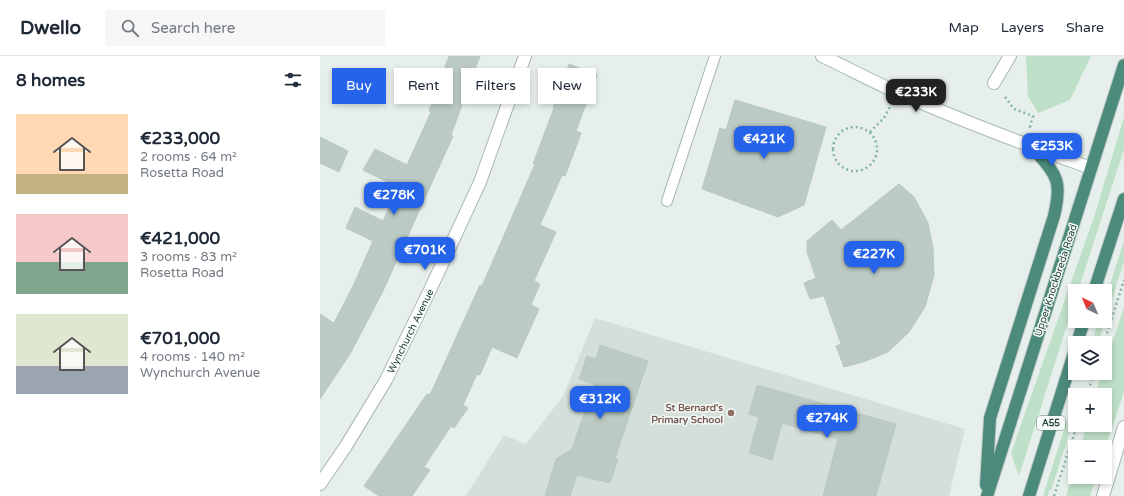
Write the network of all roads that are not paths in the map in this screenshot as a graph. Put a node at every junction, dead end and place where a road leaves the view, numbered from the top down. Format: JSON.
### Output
{"nodes":[{"id":1,"x":525,"y":56,"type":"edge"},
{"id":2,"x":714,"y":56,"type":"edge"},
{"id":3,"x":822,"y":56,"type":"edge"},
{"id":4,"x":1010,"y":56,"type":"edge"},
{"id":5,"x":1124,"y":65,"type":"edge"},
{"id":6,"x":994,"y":83,"type":"dead end"},
{"id":7,"x":1033,"y":148,"type":"junction"},
{"id":8,"x":1091,"y":168,"type":"junction"},
{"id":9,"x":1124,"y":199,"type":"edge"},
{"id":10,"x":668,"y":201,"type":"dead end"},
{"id":11,"x":1096,"y":284,"type":"edge"},
{"id":12,"x":1068,"y":372,"type":"edge"},
{"id":13,"x":1124,"y":427,"type":"edge"},
{"id":14,"x":320,"y":484,"type":"edge"},
{"id":15,"x":986,"y":496,"type":"edge"},
{"id":16,"x":1029,"y":496,"type":"edge"},
{"id":17,"x":1102,"y":496,"type":"edge"}],
"edges":[{"from":1,"to":14,"type":"street","name":"Wynchurch Avenue"},
{"from":2,"to":10,"type":"lane"},
{"from":3,"to":7,"type":"street"},
{"from":4,"to":6,"type":"street"},
{"from":5,"to":8,"type":"highway","name":"Upper Knockbreda Road"},
{"from":7,"to":8,"type":"street"},
{"from":7,"to":15,"type":"highway"},
{"from":8,"to":15,"type":"highway","name":"Upper Knockbreda Road"},
{"from":9,"to":11,"type":"highway"},
{"from":12,"to":16,"type":"highway","number":"A55"},
{"from":13,"to":17,"type":"street"}]}
